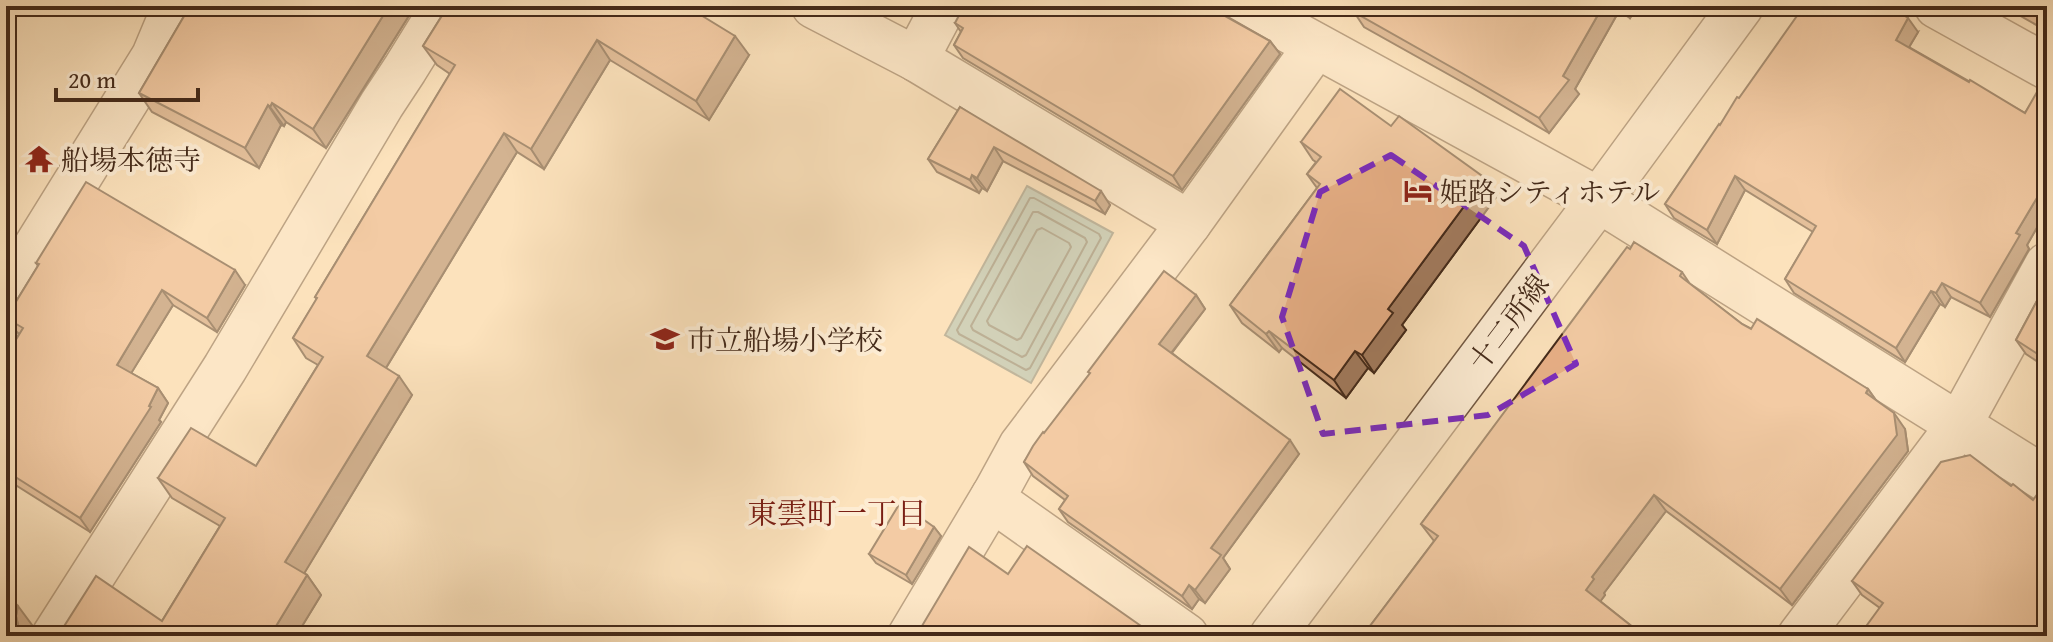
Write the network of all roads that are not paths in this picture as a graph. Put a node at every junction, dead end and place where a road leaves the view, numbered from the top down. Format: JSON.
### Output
{"nodes":[{"id":1,"x":175,"y":6,"type":"edge"},
{"id":2,"x":814,"y":6,"type":"edge"},
{"id":3,"x":944,"y":6,"type":"edge"},
{"id":4,"x":1244,"y":6,"type":"edge"},
{"id":5,"x":1741,"y":6,"type":"edge"},
{"id":6,"x":1937,"y":6,"type":"edge"},
{"id":7,"x":427,"y":12,"type":"edge"},
{"id":8,"x":1316,"y":46,"type":"junction"},
{"id":9,"x":916,"y":59,"type":"junction"},
{"id":10,"x":2047,"y":67,"type":"edge"},
{"id":11,"x":1599,"y":200,"type":"junction"},
{"id":12,"x":1189,"y":223,"type":"junction"},
{"id":13,"x":2047,"y":265,"type":"edge"},
{"id":14,"x":6,"y":295,"type":"edge"},
{"id":15,"x":1959,"y":425,"type":"junction"},
{"id":16,"x":2047,"y":480,"type":"edge"},
{"id":17,"x":994,"y":495,"type":"junction"},
{"id":18,"x":54,"y":636,"type":"edge"},
{"id":19,"x":910,"y":636,"type":"edge"},
{"id":20,"x":1186,"y":636,"type":"edge"},
{"id":21,"x":1272,"y":636,"type":"edge"},
{"id":22,"x":1800,"y":636,"type":"edge"}],
"edges":[{"from":1,"to":14,"type":"street"},
{"from":2,"to":9,"type":"street"},
{"from":3,"to":9,"type":"street"},
{"from":4,"to":8,"type":"street"},
{"from":5,"to":11,"type":"street","name":"十二所線"},
{"from":6,"to":10,"type":"street"},
{"from":7,"to":18,"type":"street"},
{"from":8,"to":11,"type":"street"},
{"from":8,"to":12,"type":"street"},
{"from":9,"to":12,"type":"street"},
{"from":11,"to":15,"type":"street"},
{"from":11,"to":21,"type":"street","name":"十二所線"},
{"from":12,"to":17,"type":"street"},
{"from":13,"to":15,"type":"street"},
{"from":15,"to":16,"type":"street"},
{"from":15,"to":22,"type":"street"},
{"from":17,"to":19,"type":"street"},
{"from":17,"to":20,"type":"street"}]}
